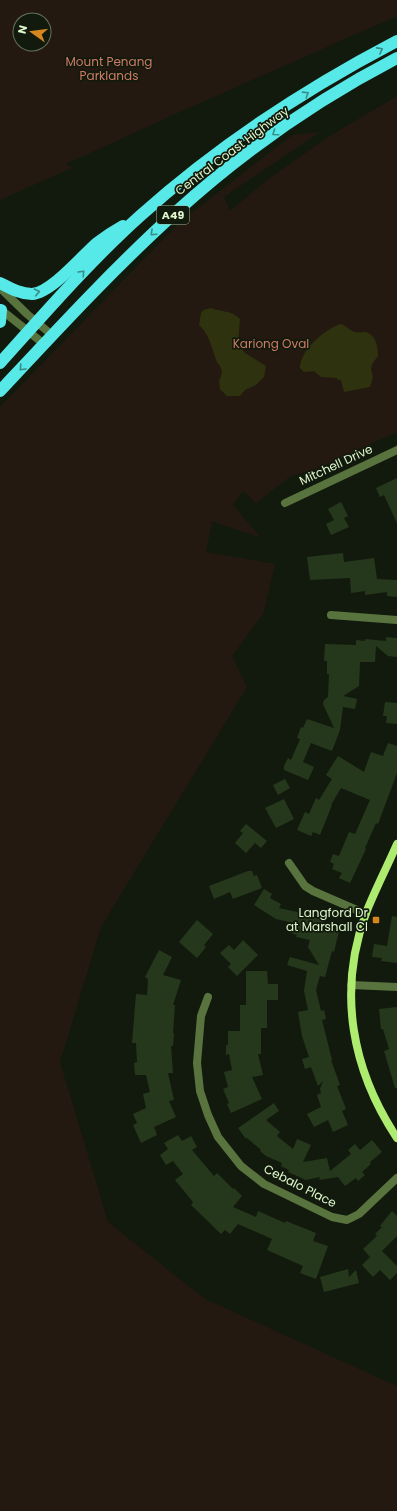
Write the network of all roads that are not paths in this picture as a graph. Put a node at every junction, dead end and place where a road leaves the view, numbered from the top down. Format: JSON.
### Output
{"nodes":[{"id":1,"x":397,"y":41,"type":"edge"},
{"id":2,"x":397,"y":58,"type":"edge"},
{"id":3,"x":140,"y":216,"type":"junction"},
{"id":4,"x":0,"y":283,"type":"edge"},
{"id":5,"x":0,"y":288,"type":"edge"},
{"id":6,"x":0,"y":314,"type":"edge"},
{"id":7,"x":33,"y":327,"type":"junction"},
{"id":8,"x":48,"y":340,"type":"junction"},
{"id":9,"x":0,"y":363,"type":"edge"},
{"id":10,"x":0,"y":392,"type":"edge"},
{"id":11,"x":397,"y":450,"type":"edge"},
{"id":12,"x":285,"y":502,"type":"dead end"},
{"id":13,"x":331,"y":615,"type":"dead end"},
{"id":14,"x":397,"y":620,"type":"edge"},
{"id":15,"x":397,"y":844,"type":"edge"},
{"id":16,"x":289,"y":863,"type":"dead end"},
{"id":17,"x":366,"y":914,"type":"junction"},
{"id":18,"x":351,"y":985,"type":"junction"},
{"id":19,"x":397,"y":987,"type":"edge"},
{"id":20,"x":208,"y":997,"type":"dead end"},
{"id":21,"x":397,"y":1138,"type":"edge"},
{"id":22,"x":397,"y":1178,"type":"edge"}],
"edges":[{"from":3,"to":1,"type":"highway","name":"Central Coast Highway","number":"A49","one_way":true},
{"from":2,"to":8,"type":"highway","name":"Central Coast Highway","number":"A49","one_way":true},
{"from":4,"to":3,"type":"highway","one_way":true},
{"from":7,"to":3,"type":"highway","name":"Central Coast Highway","number":"A49","one_way":true},
{"from":5,"to":7,"type":"street"},
{"from":6,"to":7,"type":"street"},
{"from":7,"to":8,"type":"street"},
{"from":7,"to":8,"type":"street"},
{"from":7,"to":9,"type":"highway","name":"Central Coast Highway","number":"A49"},
{"from":8,"to":10,"type":"highway","name":"Central Coast Highway","number":"A49","one_way":true},
{"from":11,"to":12,"type":"street","name":"Mitchell Drive"},
{"from":13,"to":14,"type":"street"},
{"from":15,"to":17,"type":"street"},
{"from":16,"to":17,"type":"street"},
{"from":17,"to":18,"type":"street"},
{"from":18,"to":19,"type":"street"},
{"from":18,"to":21,"type":"street"},
{"from":20,"to":22,"type":"street","name":"Cebalo Place"}]}
